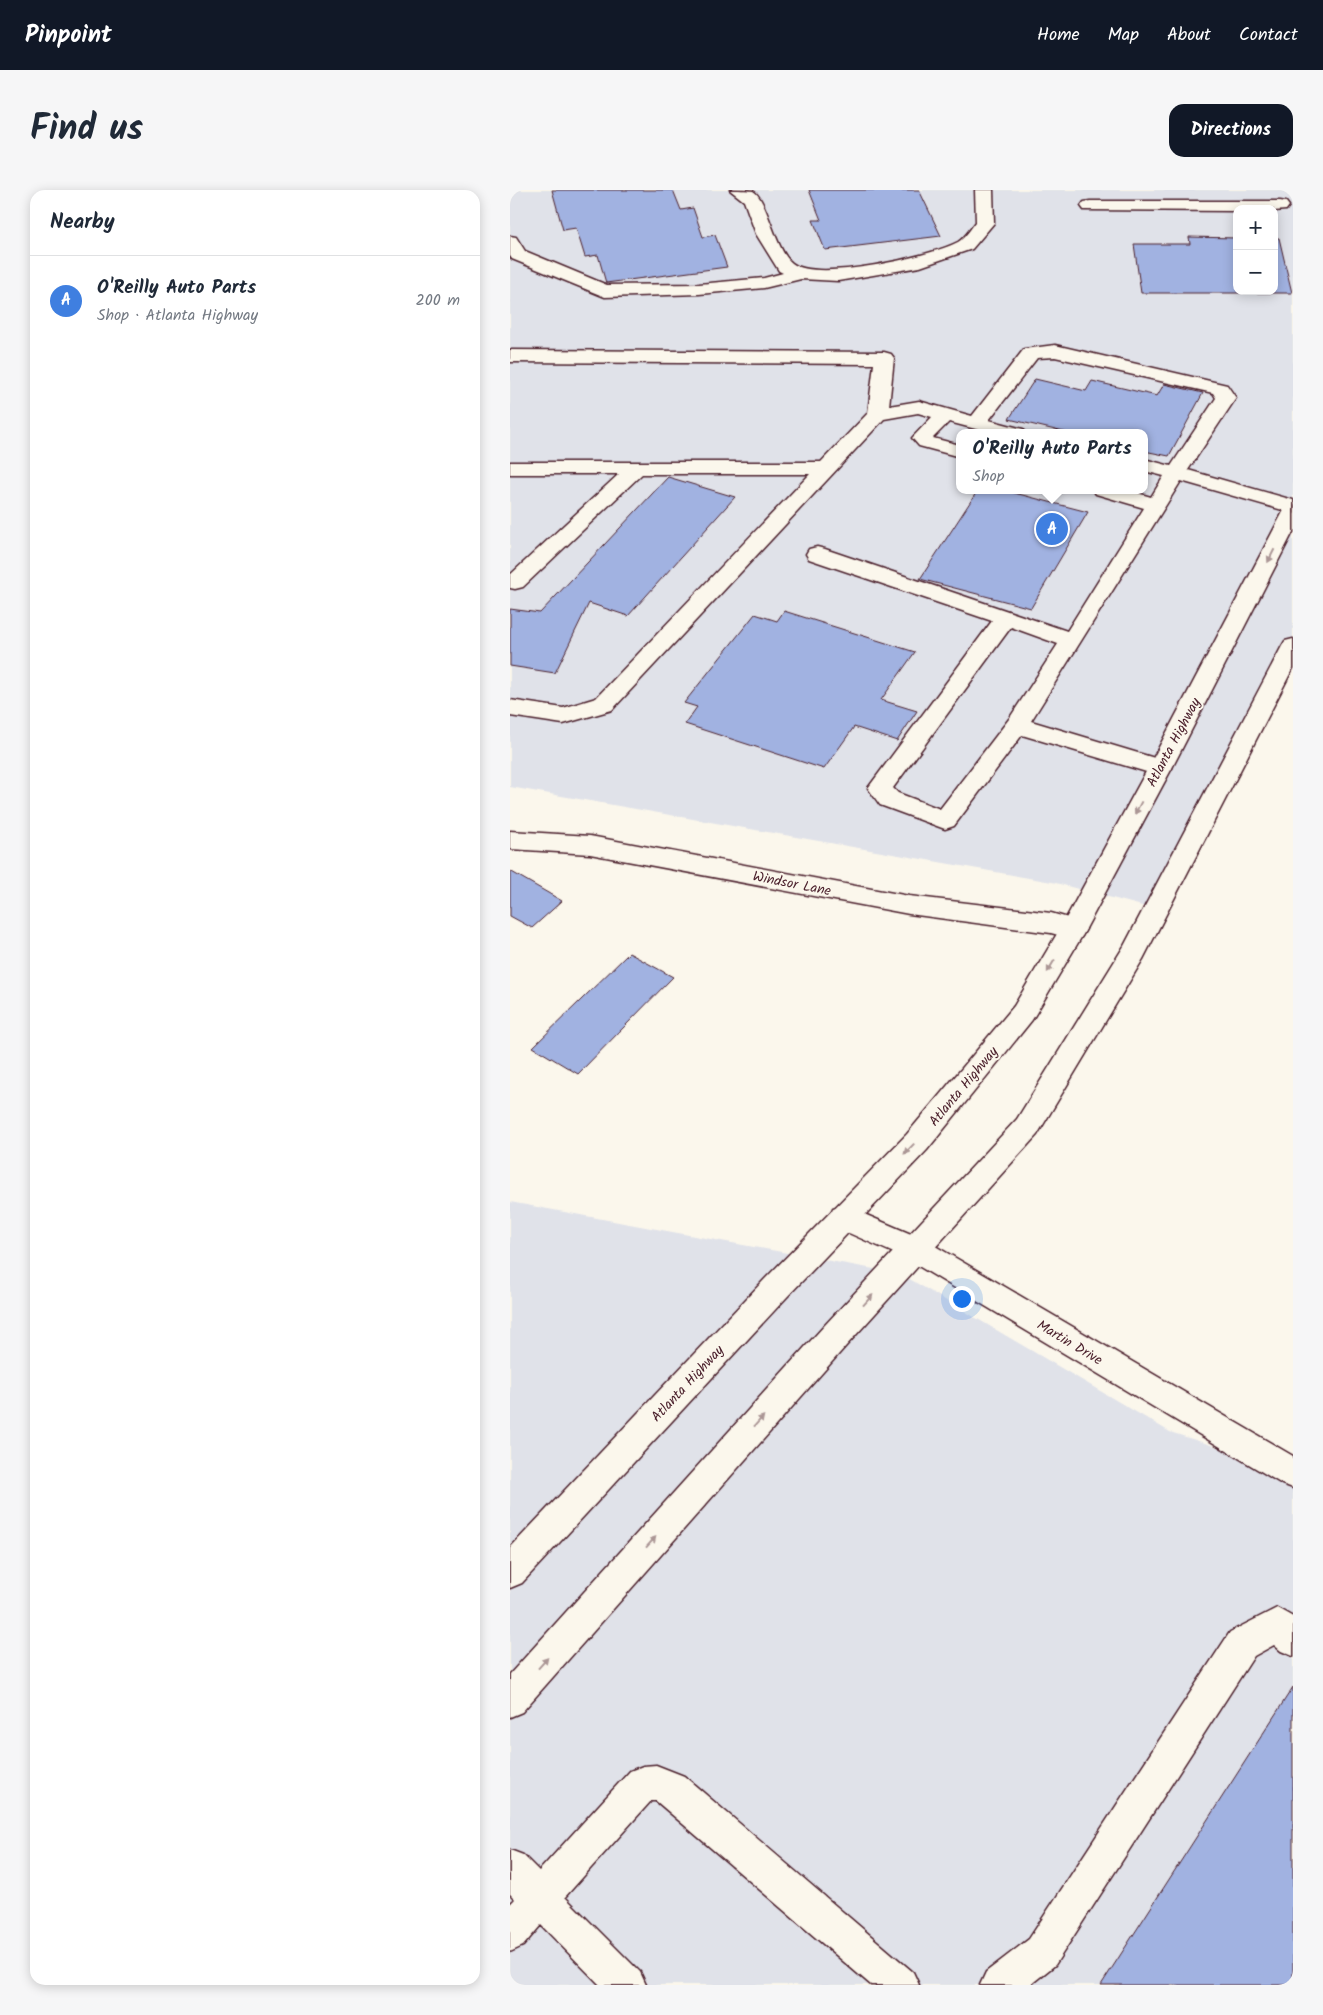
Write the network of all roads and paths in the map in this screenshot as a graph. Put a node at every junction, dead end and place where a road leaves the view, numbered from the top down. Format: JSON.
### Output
{"nodes":[{"id":1,"x":984,"y":190,"type":"edge"},
{"id":2,"x":749,"y":193,"type":"edge"},
{"id":3,"x":1283,"y":200,"type":"edge"},
{"id":4,"x":1090,"y":206,"type":"dead end"},
{"id":5,"x":510,"y":240,"type":"edge"},
{"id":6,"x":801,"y":274,"type":"junction"},
{"id":7,"x":510,"y":356,"type":"edge"},
{"id":8,"x":878,"y":414,"type":"junction"},
{"id":9,"x":946,"y":414,"type":"junction"},
{"id":10,"x":976,"y":423,"type":"junction"},
{"id":11,"x":1000,"y":429,"type":"edge"},
{"id":12,"x":956,"y":450,"type":"edge"},
{"id":13,"x":1148,"y":466,"type":"edge"},
{"id":14,"x":510,"y":468,"type":"edge"},
{"id":15,"x":637,"y":468,"type":"junction"},
{"id":16,"x":827,"y":468,"type":"junction"},
{"id":17,"x":1176,"y":472,"type":"junction"},
{"id":18,"x":1117,"y":494,"type":"edge"},
{"id":19,"x":1156,"y":505,"type":"junction"},
{"id":20,"x":1293,"y":507,"type":"edge"},
{"id":21,"x":1293,"y":512,"type":"edge"},
{"id":22,"x":817,"y":554,"type":"dead end"},
{"id":23,"x":515,"y":582,"type":"dead end"},
{"id":24,"x":1006,"y":618,"type":"junction"},
{"id":25,"x":1072,"y":641,"type":"junction"},
{"id":26,"x":1293,"y":646,"type":"edge"},
{"id":27,"x":510,"y":708,"type":"edge"},
{"id":28,"x":1017,"y":725,"type":"junction"},
{"id":29,"x":1160,"y":768,"type":"junction"},
{"id":30,"x":510,"y":840,"type":"edge"},
{"id":31,"x":1073,"y":929,"type":"junction"},
{"id":32,"x":843,"y":1217,"type":"junction"},
{"id":33,"x":915,"y":1249,"type":"junction"},
{"id":34,"x":1293,"y":1473,"type":"edge"},
{"id":35,"x":510,"y":1572,"type":"edge"},
{"id":36,"x":1293,"y":1638,"type":"edge"},
{"id":37,"x":510,"y":1700,"type":"edge"},
{"id":38,"x":510,"y":1868,"type":"edge"},
{"id":39,"x":539,"y":1898,"type":"junction"},
{"id":40,"x":510,"y":1933,"type":"edge"},
{"id":41,"x":627,"y":1985,"type":"edge"},
{"id":42,"x":900,"y":1985,"type":"edge"},
{"id":43,"x":999,"y":1985,"type":"edge"}],
"edges":[{"from":1,"to":6,"type":"main road"},
{"from":2,"to":6,"type":"main road"},
{"from":3,"to":4,"type":"main road"},
{"from":5,"to":6,"type":"main road"},
{"from":7,"to":8,"type":"main road"},
{"from":8,"to":9,"type":"main road"},
{"from":8,"to":16,"type":"main road"},
{"from":9,"to":10,"type":"main road"},
{"from":9,"to":12,"type":"main road"},
{"from":10,"to":11,"type":"main road"},
{"from":10,"to":17,"type":"main road"},
{"from":13,"to":17,"type":"main road"},
{"from":14,"to":15,"type":"main road"},
{"from":15,"to":16,"type":"main road"},
{"from":15,"to":23,"type":"main road"},
{"from":16,"to":27,"type":"main road"},
{"from":17,"to":19,"type":"main road"},
{"from":17,"to":20,"type":"main road"},
{"from":18,"to":19,"type":"main road"},
{"from":19,"to":25,"type":"main road"},
{"from":21,"to":29,"type":"main road","name":"Atlanta Highway","one_way":true},
{"from":22,"to":24,"type":"main road"},
{"from":24,"to":25,"type":"main road"},
{"from":24,"to":28,"type":"main road"},
{"from":25,"to":28,"type":"main road"},
{"from":26,"to":33,"type":"main road"},
{"from":28,"to":29,"type":"main road"},
{"from":29,"to":31,"type":"main road","name":"Atlanta Highway","one_way":true},
{"from":30,"to":31,"type":"main road","name":"Windsor Lane"},
{"from":31,"to":32,"type":"main road","name":"Atlanta Highway","one_way":true},
{"from":32,"to":33,"type":"main road","name":"Martin Drive"},
{"from":32,"to":35,"type":"main road","name":"Atlanta Highway"},
{"from":33,"to":34,"type":"main road","name":"Martin Drive"},
{"from":37,"to":33,"type":"main road","one_way":true},
{"from":36,"to":43,"type":"main road"},
{"from":38,"to":39,"type":"main road"},
{"from":39,"to":40,"type":"main road"},
{"from":39,"to":41,"type":"main road"},
{"from":39,"to":42,"type":"main road"}]}
